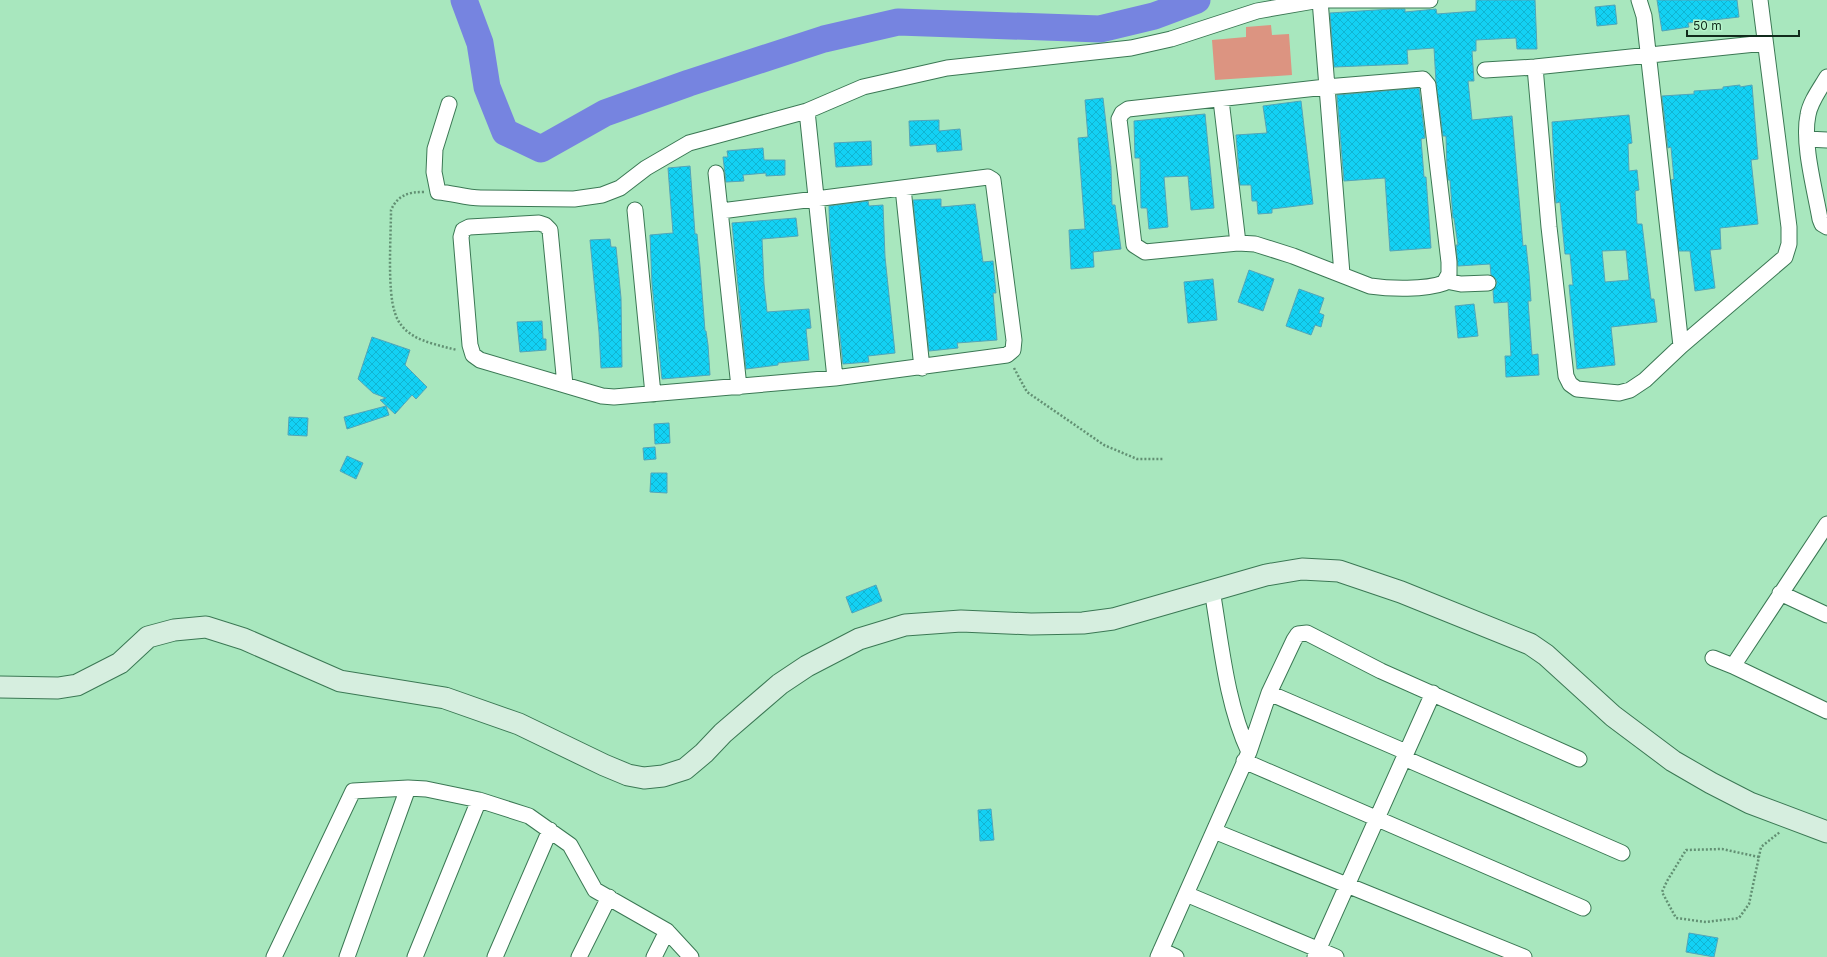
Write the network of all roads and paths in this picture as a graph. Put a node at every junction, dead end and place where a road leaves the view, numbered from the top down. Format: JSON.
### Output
{"nodes":[{"id":1,"x":1320,"y":0,"type":"edge"},
{"id":2,"x":1430,"y":0,"type":"edge"},
{"id":3,"x":1760,"y":0,"type":"edge"},
{"id":4,"x":1637,"y":2,"type":"edge"},
{"id":5,"x":1765,"y":43,"type":"junction"},
{"id":6,"x":1648,"y":55,"type":"junction"},
{"id":7,"x":1535,"y":67,"type":"junction"},
{"id":8,"x":1485,"y":70,"type":"dead end"},
{"id":9,"x":1827,"y":77,"type":"edge"},
{"id":10,"x":1326,"y":87,"type":"junction"},
{"id":11,"x":1221,"y":100,"type":"junction"},
{"id":12,"x":449,"y":104,"type":"dead end"},
{"id":13,"x":807,"y":111,"type":"junction"},
{"id":14,"x":1807,"y":139,"type":"junction"},
{"id":15,"x":1827,"y":140,"type":"edge"},
{"id":16,"x":716,"y":173,"type":"dead end"},
{"id":17,"x":903,"y":188,"type":"junction"},
{"id":18,"x":438,"y":192,"type":"junction"},
{"id":19,"x":816,"y":199,"type":"junction"},
{"id":20,"x":635,"y":210,"type":"dead end"},
{"id":21,"x":721,"y":211,"type":"junction"},
{"id":22,"x":1827,"y":227,"type":"edge"},
{"id":23,"x":1238,"y":243,"type":"junction"},
{"id":24,"x":1342,"y":274,"type":"junction"},
{"id":25,"x":1446,"y":281,"type":"junction"},
{"id":26,"x":1488,"y":283,"type":"dead end"},
{"id":27,"x":1681,"y":346,"type":"junction"},
{"id":28,"x":473,"y":355,"type":"junction"},
{"id":29,"x":1007,"y":355,"type":"junction"},
{"id":30,"x":922,"y":368,"type":"junction"},
{"id":31,"x":835,"y":378,"type":"junction"},
{"id":32,"x":565,"y":385,"type":"junction"},
{"id":33,"x":739,"y":387,"type":"junction"},
{"id":34,"x":652,"y":394,"type":"junction"},
{"id":35,"x":1163,"y":459,"type":"dead end"},
{"id":36,"x":1827,"y":524,"type":"edge"},
{"id":37,"x":1212,"y":590,"type":"junction"},
{"id":38,"x":1780,"y":593,"type":"junction"},
{"id":39,"x":1827,"y":615,"type":"edge"},
{"id":40,"x":1713,"y":658,"type":"dead end"},
{"id":41,"x":1733,"y":666,"type":"junction"},
{"id":42,"x":0,"y":687,"type":"edge"},
{"id":43,"x":1269,"y":693,"type":"junction"},
{"id":44,"x":1433,"y":693,"type":"junction"},
{"id":45,"x":1827,"y":711,"type":"edge"},
{"id":46,"x":1405,"y":755,"type":"junction"},
{"id":47,"x":1247,"y":756,"type":"junction"},
{"id":48,"x":1579,"y":759,"type":"dead end"},
{"id":49,"x":408,"y":788,"type":"junction"},
{"id":50,"x":479,"y":800,"type":"junction"},
{"id":51,"x":1377,"y":819,"type":"junction"},
{"id":52,"x":1797,"y":819,"type":"junction"},
{"id":53,"x":550,"y":830,"type":"junction"},
{"id":54,"x":1214,"y":831,"type":"junction"},
{"id":55,"x":1827,"y":832,"type":"edge"},
{"id":56,"x":1622,"y":853,"type":"dead end"},
{"id":57,"x":1759,"y":858,"type":"junction"},
{"id":58,"x":1347,"y":885,"type":"junction"},
{"id":59,"x":1186,"y":894,"type":"junction"},
{"id":60,"x":609,"y":897,"type":"junction"},
{"id":61,"x":1583,"y":908,"type":"dead end"},
{"id":62,"x":666,"y":931,"type":"junction"},
{"id":63,"x":1317,"y":953,"type":"edge"},
{"id":64,"x":1159,"y":954,"type":"edge"},
{"id":65,"x":274,"y":957,"type":"edge"},
{"id":66,"x":346,"y":957,"type":"edge"},
{"id":67,"x":415,"y":957,"type":"edge"},
{"id":68,"x":495,"y":957,"type":"edge"},
{"id":69,"x":578,"y":957,"type":"edge"},
{"id":70,"x":654,"y":957,"type":"edge"},
{"id":71,"x":691,"y":957,"type":"edge"},
{"id":72,"x":1176,"y":957,"type":"edge"},
{"id":73,"x":1336,"y":957,"type":"edge"},
{"id":74,"x":1524,"y":957,"type":"edge"}],
"edges":[{"from":1,"to":2,"type":"street"},
{"from":1,"to":10,"type":"street"},
{"from":1,"to":13,"type":"street"},
{"from":3,"to":5,"type":"street"},
{"from":4,"to":6,"type":"street"},
{"from":5,"to":6,"type":"street"},
{"from":5,"to":27,"type":"street"},
{"from":6,"to":7,"type":"street"},
{"from":6,"to":27,"type":"street"},
{"from":7,"to":8,"type":"street"},
{"from":7,"to":27,"type":"street"},
{"from":9,"to":14,"type":"street"},
{"from":10,"to":11,"type":"street"},
{"from":10,"to":24,"type":"street"},
{"from":10,"to":25,"type":"street"},
{"from":11,"to":23,"type":"street"},
{"from":11,"to":23,"type":"street"},
{"from":12,"to":18,"type":"street"},
{"from":13,"to":18,"type":"street"},
{"from":13,"to":19,"type":"street"},
{"from":14,"to":15,"type":"street"},
{"from":14,"to":22,"type":"street"},
{"from":16,"to":21,"type":"street"},
{"from":17,"to":19,"type":"street"},
{"from":17,"to":29,"type":"street"},
{"from":17,"to":30,"type":"street"},
{"from":18,"to":28,"type":"path"},
{"from":19,"to":21,"type":"street"},
{"from":19,"to":31,"type":"street"},
{"from":20,"to":34,"type":"street"},
{"from":21,"to":33,"type":"street"},
{"from":23,"to":24,"type":"street"},
{"from":24,"to":25,"type":"street"},
{"from":25,"to":26,"type":"street"},
{"from":28,"to":32,"type":"street"},
{"from":28,"to":32,"type":"street"},
{"from":29,"to":30,"type":"street"},
{"from":29,"to":35,"type":"path"},
{"from":30,"to":31,"type":"street"},
{"from":31,"to":33,"type":"street"},
{"from":32,"to":34,"type":"street"},
{"from":33,"to":34,"type":"street"},
{"from":36,"to":38,"type":"street"},
{"from":37,"to":42,"type":"main road"},
{"from":37,"to":47,"type":"street"},
{"from":37,"to":52,"type":"main road"},
{"from":38,"to":39,"type":"street"},
{"from":38,"to":41,"type":"street"},
{"from":40,"to":41,"type":"street"},
{"from":41,"to":45,"type":"street"},
{"from":43,"to":44,"type":"street"},
{"from":43,"to":46,"type":"street"},
{"from":43,"to":47,"type":"street"},
{"from":44,"to":46,"type":"street"},
{"from":44,"to":48,"type":"street"},
{"from":46,"to":51,"type":"street"},
{"from":46,"to":56,"type":"street"},
{"from":47,"to":51,"type":"street"},
{"from":47,"to":54,"type":"street"},
{"from":49,"to":50,"type":"street"},
{"from":49,"to":65,"type":"street"},
{"from":49,"to":66,"type":"street"},
{"from":50,"to":53,"type":"street"},
{"from":50,"to":67,"type":"street"},
{"from":51,"to":58,"type":"street"},
{"from":51,"to":61,"type":"street"},
{"from":52,"to":55,"type":"main road"},
{"from":52,"to":57,"type":"path"},
{"from":53,"to":60,"type":"street"},
{"from":53,"to":68,"type":"street"},
{"from":54,"to":58,"type":"street"},
{"from":54,"to":59,"type":"street"},
{"from":57,"to":57,"type":"path"},
{"from":58,"to":63,"type":"street"},
{"from":58,"to":74,"type":"street"},
{"from":59,"to":63,"type":"street"},
{"from":59,"to":64,"type":"street"},
{"from":60,"to":62,"type":"street"},
{"from":60,"to":69,"type":"street"},
{"from":62,"to":70,"type":"street"},
{"from":62,"to":71,"type":"street"},
{"from":63,"to":73,"type":"street"},
{"from":64,"to":72,"type":"street"}]}
